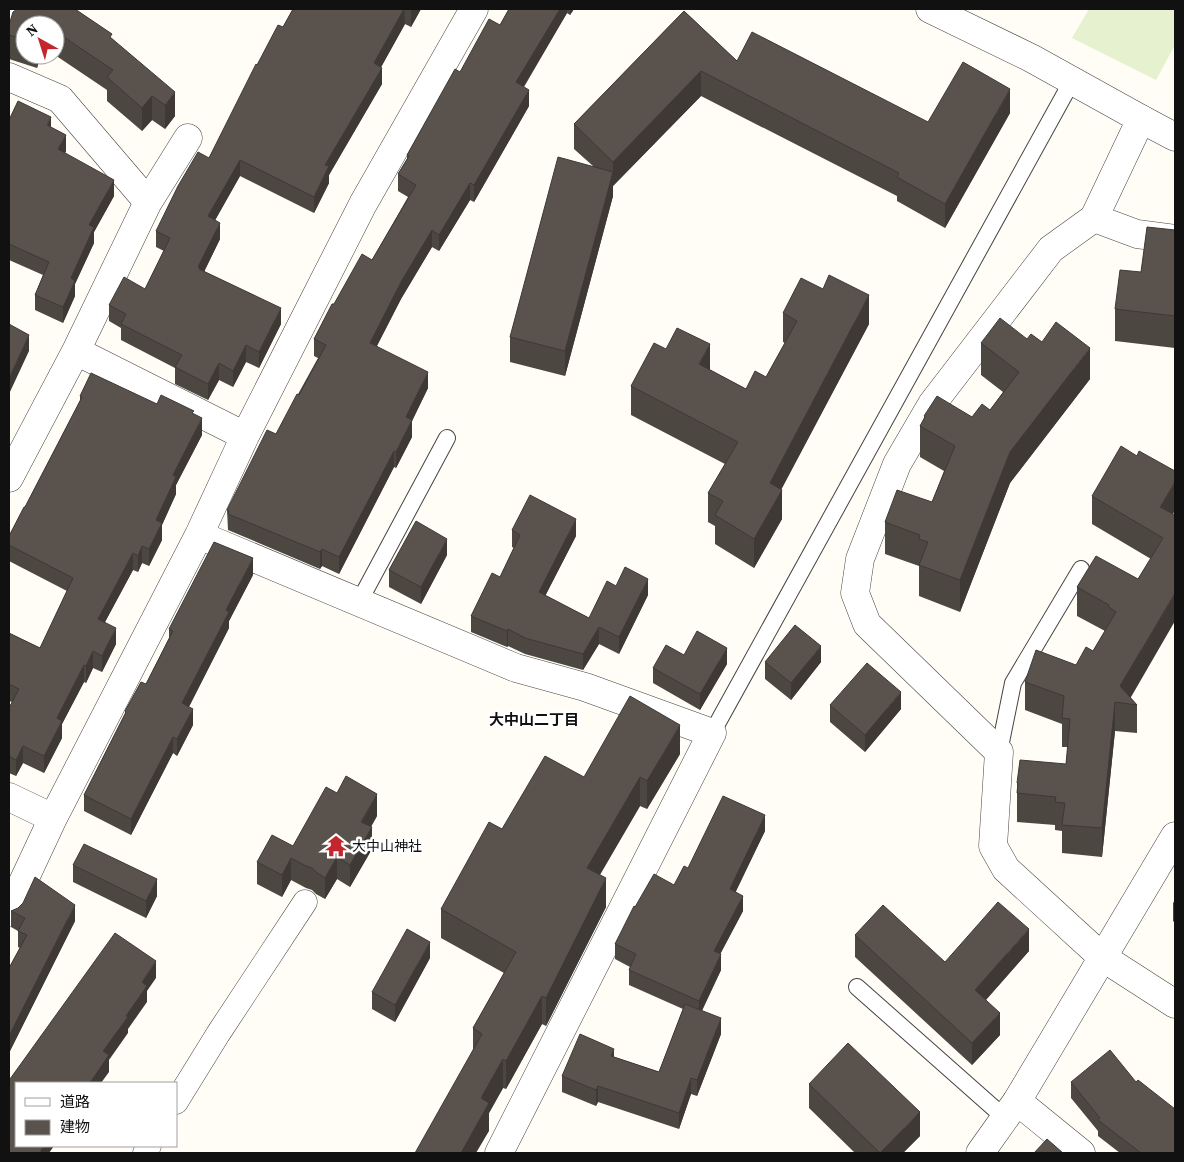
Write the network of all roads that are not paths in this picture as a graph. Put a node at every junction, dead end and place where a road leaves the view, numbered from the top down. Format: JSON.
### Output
{"nodes":[{"id":1,"x":14,"y":9,"type":"edge"},
{"id":2,"x":474,"y":9,"type":"edge"},
{"id":3,"x":930,"y":9,"type":"edge"},
{"id":4,"x":9,"y":28,"type":"edge"},
{"id":5,"x":9,"y":78,"type":"edge"},
{"id":6,"x":1072,"y":81,"type":"junction"},
{"id":7,"x":1141,"y":119,"type":"junction"},
{"id":8,"x":1175,"y":137,"type":"edge"},
{"id":9,"x":188,"y":138,"type":"dead end"},
{"id":10,"x":148,"y":202,"type":"junction"},
{"id":11,"x":1094,"y":218,"type":"junction"},
{"id":12,"x":1175,"y":239,"type":"edge"},
{"id":13,"x":76,"y":351,"type":"junction"},
{"id":14,"x":245,"y":436,"type":"junction"},
{"id":15,"x":447,"y":438,"type":"dead end"},
{"id":16,"x":9,"y":478,"type":"edge"},
{"id":17,"x":199,"y":535,"type":"junction"},
{"id":18,"x":1081,"y":569,"type":"dead end"},
{"id":19,"x":359,"y":602,"type":"junction"},
{"id":20,"x":712,"y":733,"type":"junction"},
{"id":21,"x":1000,"y":752,"type":"junction"},
{"id":22,"x":9,"y":797,"type":"edge"},
{"id":23,"x":54,"y":818,"type":"junction"},
{"id":24,"x":1175,"y":836,"type":"edge"},
{"id":25,"x":305,"y":902,"type":"dead end"},
{"id":26,"x":9,"y":912,"type":"edge"},
{"id":27,"x":1102,"y":957,"type":"junction"},
{"id":28,"x":857,"y":987,"type":"dead end"},
{"id":29,"x":1175,"y":1004,"type":"edge"},
{"id":30,"x":178,"y":1099,"type":"edge"},
{"id":31,"x":1011,"y":1110,"type":"junction"},
{"id":32,"x":499,"y":1153,"type":"edge"},
{"id":33,"x":980,"y":1153,"type":"edge"},
{"id":34,"x":1081,"y":1153,"type":"edge"}],
"edges":[{"from":1,"to":4,"type":"lane"},
{"from":2,"to":14,"type":"street"},
{"from":3,"to":6,"type":"street"},
{"from":5,"to":10,"type":"street"},
{"from":6,"to":7,"type":"street"},
{"from":6,"to":20,"type":"lane"},
{"from":7,"to":8,"type":"street"},
{"from":7,"to":11,"type":"street"},
{"from":9,"to":10,"type":"street"},
{"from":10,"to":13,"type":"street"},
{"from":11,"to":12,"type":"street"},
{"from":11,"to":21,"type":"street"},
{"from":13,"to":14,"type":"street"},
{"from":13,"to":16,"type":"street"},
{"from":14,"to":17,"type":"street"},
{"from":15,"to":19,"type":"lane"},
{"from":17,"to":19,"type":"street"},
{"from":17,"to":23,"type":"street"},
{"from":18,"to":21,"type":"lane"},
{"from":19,"to":20,"type":"street"},
{"from":20,"to":32,"type":"street"},
{"from":21,"to":27,"type":"street"},
{"from":22,"to":23,"type":"street"},
{"from":23,"to":26,"type":"street"},
{"from":24,"to":27,"type":"street"},
{"from":25,"to":30,"type":"street"},
{"from":27,"to":29,"type":"street"},
{"from":27,"to":31,"type":"street"},
{"from":28,"to":31,"type":"lane"},
{"from":31,"to":33,"type":"street"},
{"from":31,"to":34,"type":"street"}]}
